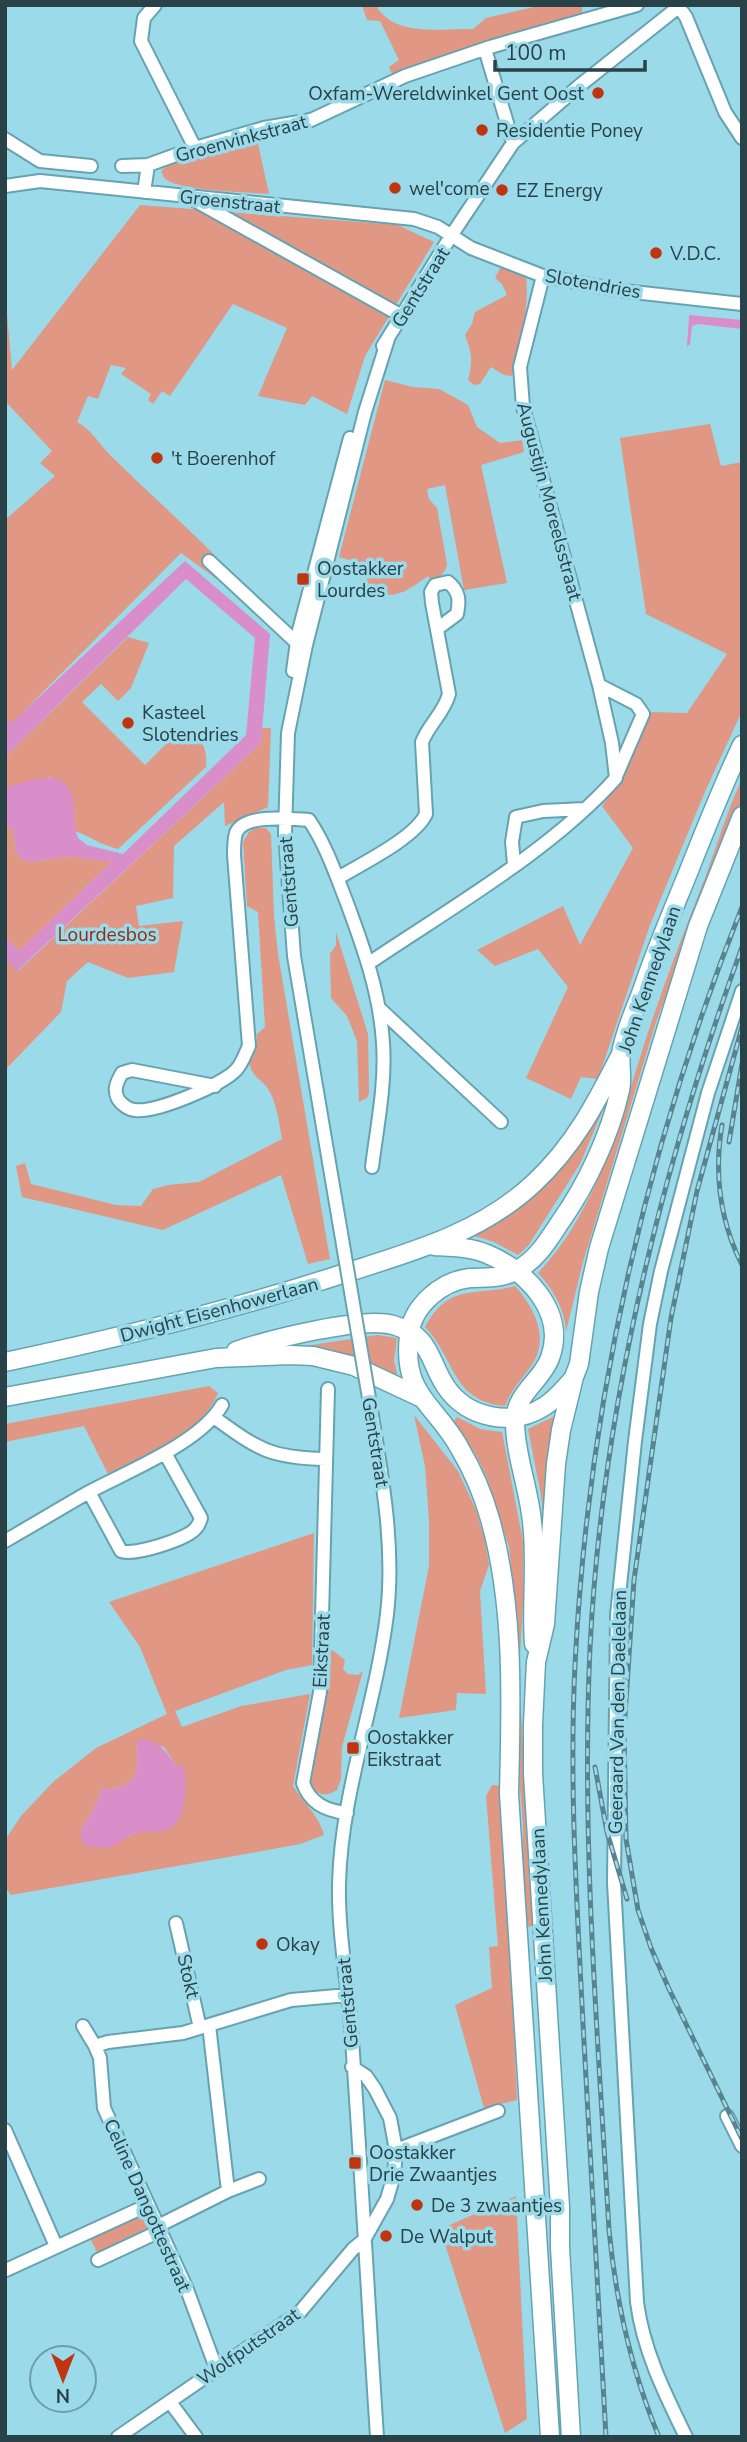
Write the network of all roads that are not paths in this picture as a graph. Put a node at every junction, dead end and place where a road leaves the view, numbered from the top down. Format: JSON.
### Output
{"nodes":[{"id":1,"x":155,"y":5,"type":"edge"},
{"id":2,"x":637,"y":5,"type":"edge"},
{"id":3,"x":678,"y":6,"type":"edge"},
{"id":4,"x":485,"y":48,"type":"junction"},
{"id":5,"x":742,"y":138,"type":"edge"},
{"id":6,"x":5,"y":139,"type":"edge"},
{"id":7,"x":513,"y":144,"type":"junction"},
{"id":8,"x":195,"y":148,"type":"junction"},
{"id":9,"x":40,"y":161,"type":"junction"},
{"id":10,"x":148,"y":165,"type":"junction"},
{"id":11,"x":91,"y":166,"type":"dead end"},
{"id":12,"x":122,"y":166,"type":"dead end"},
{"id":13,"x":40,"y":181,"type":"junction"},
{"id":14,"x":5,"y":186,"type":"edge"},
{"id":15,"x":144,"y":192,"type":"junction"},
{"id":16,"x":188,"y":196,"type":"junction"},
{"id":17,"x":451,"y":236,"type":"junction"},
{"id":18,"x":543,"y":276,"type":"junction"},
{"id":19,"x":742,"y":304,"type":"edge"},
{"id":20,"x":402,"y":316,"type":"junction"},
{"id":21,"x":209,"y":561,"type":"dead end"},
{"id":22,"x":437,"y":629,"type":"dead end"},
{"id":23,"x":301,"y":644,"type":"junction"},
{"id":24,"x":599,"y":685,"type":"junction"},
{"id":25,"x":742,"y":745,"type":"edge"},
{"id":26,"x":616,"y":778,"type":"junction"},
{"id":27,"x":586,"y":809,"type":"junction"},
{"id":28,"x":742,"y":816,"type":"edge"},
{"id":29,"x":285,"y":818,"type":"junction"},
{"id":30,"x":514,"y":864,"type":"junction"},
{"id":31,"x":338,"y":878,"type":"junction"},
{"id":32,"x":369,"y":963,"type":"junction"},
{"id":33,"x":742,"y":991,"type":"edge"},
{"id":34,"x":380,"y":1009,"type":"junction"},
{"id":35,"x":621,"y":1054,"type":"junction"},
{"id":36,"x":215,"y":1086,"type":"junction"},
{"id":37,"x":500,"y":1122,"type":"dead end"},
{"id":38,"x":372,"y":1167,"type":"dead end"},
{"id":39,"x":430,"y":1245,"type":"junction"},
{"id":40,"x":517,"y":1271,"type":"junction"},
{"id":41,"x":409,"y":1332,"type":"junction"},
{"id":42,"x":216,"y":1358,"type":"junction"},
{"id":43,"x":5,"y":1362,"type":"edge"},
{"id":44,"x":574,"y":1377,"type":"junction"},
{"id":45,"x":328,"y":1390,"type":"dead end"},
{"id":46,"x":5,"y":1397,"type":"edge"},
{"id":47,"x":422,"y":1398,"type":"junction"},
{"id":48,"x":222,"y":1405,"type":"dead end"},
{"id":49,"x":215,"y":1418,"type":"junction"},
{"id":50,"x":515,"y":1418,"type":"junction"},
{"id":51,"x":165,"y":1453,"type":"junction"},
{"id":52,"x":326,"y":1459,"type":"junction"},
{"id":53,"x":89,"y":1492,"type":"junction"},
{"id":54,"x":5,"y":1541,"type":"edge"},
{"id":55,"x":536,"y":1662,"type":"junction"},
{"id":56,"x":347,"y":1813,"type":"junction"},
{"id":57,"x":176,"y":1923,"type":"dead end"},
{"id":58,"x":348,"y":1995,"type":"junction"},
{"id":59,"x":83,"y":2026,"type":"dead end"},
{"id":60,"x":205,"y":2027,"type":"junction"},
{"id":61,"x":95,"y":2046,"type":"junction"},
{"id":62,"x":352,"y":2067,"type":"junction"},
{"id":63,"x":498,"y":2111,"type":"dead end"},
{"id":64,"x":727,"y":2116,"type":"dead end"},
{"id":65,"x":5,"y":2130,"type":"edge"},
{"id":66,"x":742,"y":2146,"type":"edge"},
{"id":67,"x":396,"y":2150,"type":"junction"},
{"id":68,"x":259,"y":2179,"type":"dead end"},
{"id":69,"x":228,"y":2191,"type":"junction"},
{"id":70,"x":148,"y":2205,"type":"junction"},
{"id":71,"x":159,"y":2228,"type":"junction"},
{"id":72,"x":364,"y":2240,"type":"junction"},
{"id":73,"x":56,"y":2246,"type":"junction"},
{"id":74,"x":98,"y":2260,"type":"dead end"},
{"id":75,"x":6,"y":2270,"type":"edge"},
{"id":76,"x":216,"y":2368,"type":"junction"},
{"id":77,"x":170,"y":2402,"type":"junction"},
{"id":78,"x":118,"y":2437,"type":"edge"},
{"id":79,"x":196,"y":2437,"type":"edge"},
{"id":80,"x":377,"y":2437,"type":"edge"},
{"id":81,"x":550,"y":2437,"type":"edge"},
{"id":82,"x":570,"y":2437,"type":"edge"},
{"id":83,"x":686,"y":2437,"type":"edge"}],
"edges":[{"from":1,"to":8,"type":"street"},
{"from":2,"to":4,"type":"street","name":"Groenvinkstraat"},
{"from":3,"to":5,"type":"street"},
{"from":3,"to":7,"type":"street","name":"Gentstraat"},
{"from":4,"to":7,"type":"street"},
{"from":4,"to":8,"type":"street","name":"Groenvinkstraat"},
{"from":6,"to":9,"type":"street"},
{"from":7,"to":17,"type":"street","name":"Gentstraat"},
{"from":8,"to":10,"type":"street","name":"Groenvinkstraat"},
{"from":9,"to":11,"type":"street"},
{"from":9,"to":13,"type":"street"},
{"from":10,"to":12,"type":"street"},
{"from":10,"to":15,"type":"street"},
{"from":13,"to":14,"type":"street","name":"Groenstraat"},
{"from":13,"to":15,"type":"street","name":"Groenstraat"},
{"from":15,"to":16,"type":"street","name":"Groenstraat"},
{"from":16,"to":17,"type":"street","name":"Groenstraat"},
{"from":16,"to":20,"type":"street"},
{"from":17,"to":18,"type":"street","name":"Slotendries"},
{"from":17,"to":20,"type":"street","name":"Gentstraat"},
{"from":18,"to":19,"type":"street","name":"Slotendries"},
{"from":18,"to":24,"type":"street","name":"Augustijn Moreelsstraat"},
{"from":20,"to":23,"type":"street","name":"Gentstraat"},
{"from":21,"to":23,"type":"street"},
{"from":22,"to":31,"type":"street"},
{"from":23,"to":29,"type":"street","name":"Gentstraat"},
{"from":24,"to":26,"type":"street","name":"Augustijn Moreelsstraat"},
{"from":24,"to":26,"type":"street"},
{"from":25,"to":35,"type":"highway","name":"John Kennedylaan"},
{"from":26,"to":27,"type":"street"},
{"from":27,"to":30,"type":"street"},
{"from":27,"to":30,"type":"street"},
{"from":28,"to":44,"type":"highway","name":"John Kennedylaan"},
{"from":29,"to":31,"type":"street","name":"Gentstraat"},
{"from":29,"to":36,"type":"street"},
{"from":29,"to":56,"type":"street","name":"Gentstraat","bridge":true},
{"from":30,"to":32,"type":"street"},
{"from":31,"to":32,"type":"street","name":"Gentstraat"},
{"from":32,"to":34,"type":"street","name":"Gentstraat"},
{"from":33,"to":83,"type":"street","name":"Geeraard Van den Daelelaan"},
{"from":34,"to":37,"type":"street"},
{"from":34,"to":38,"type":"street","name":"Gentstraat"},
{"from":35,"to":39,"type":"highway","name":"Dwight Eisenhowerlaan"},
{"from":35,"to":40,"type":"highway","name":"John Kennedylaan"},
{"from":36,"to":36,"type":"street"},
{"from":39,"to":40,"type":"highway","name":"Dwight Eisenhowerlaan"},
{"from":39,"to":43,"type":"highway","name":"Dwight Eisenhowerlaan"},
{"from":40,"to":41,"type":"highway"},
{"from":40,"to":50,"type":"highway","name":"Dwight Eisenhowerlaan"},
{"from":41,"to":42,"type":"highway"},
{"from":41,"to":47,"type":"highway","name":"John Kennedylaan"},
{"from":41,"to":50,"type":"highway"},
{"from":42,"to":46,"type":"highway","name":"Dwight Eisenhowerlaan"},
{"from":42,"to":47,"type":"highway","name":"John Kennedylaan"},
{"from":44,"to":50,"type":"highway"},
{"from":44,"to":55,"type":"highway","name":"John Kennedylaan"},
{"from":45,"to":52,"type":"street","name":"Eikstraat"},
{"from":47,"to":81,"type":"highway","name":"John Kennedylaan"},
{"from":48,"to":49,"type":"street"},
{"from":49,"to":51,"type":"street"},
{"from":49,"to":52,"type":"street"},
{"from":50,"to":55,"type":"highway"},
{"from":51,"to":53,"type":"street"},
{"from":51,"to":53,"type":"street"},
{"from":52,"to":56,"type":"street","name":"Eikstraat"},
{"from":53,"to":54,"type":"street"},
{"from":55,"to":82,"type":"highway","name":"John Kennedylaan"},
{"from":56,"to":58,"type":"street","name":"Gentstraat"},
{"from":57,"to":60,"type":"street","name":"Stokt"},
{"from":58,"to":60,"type":"street"},
{"from":58,"to":62,"type":"street","name":"Gentstraat"},
{"from":59,"to":61,"type":"street","name":"Celine Dangottestraat"},
{"from":60,"to":61,"type":"street"},
{"from":60,"to":69,"type":"street","name":"Stokt"},
{"from":61,"to":70,"type":"street","name":"Celine Dangottestraat"},
{"from":62,"to":67,"type":"street","name":"Gentstraat"},
{"from":62,"to":72,"type":"street","name":"Gentstraat"},
{"from":63,"to":67,"type":"street"},
{"from":64,"to":66,"type":"street"},
{"from":65,"to":73,"type":"street"},
{"from":67,"to":72,"type":"street","name":"Gentstraat"},
{"from":68,"to":69,"type":"street"},
{"from":69,"to":71,"type":"street"},
{"from":70,"to":71,"type":"street","name":"Celine Dangottestraat"},
{"from":70,"to":73,"type":"street"},
{"from":71,"to":74,"type":"street"},
{"from":71,"to":76,"type":"street","name":"Celine Dangottestraat"},
{"from":72,"to":76,"type":"street","name":"Wolfputstraat"},
{"from":72,"to":80,"type":"street","name":"Gentstraat"},
{"from":73,"to":75,"type":"street"},
{"from":76,"to":77,"type":"street","name":"Wolfputstraat"},
{"from":77,"to":78,"type":"street","name":"Wolfputstraat"},
{"from":77,"to":79,"type":"street"}]}
